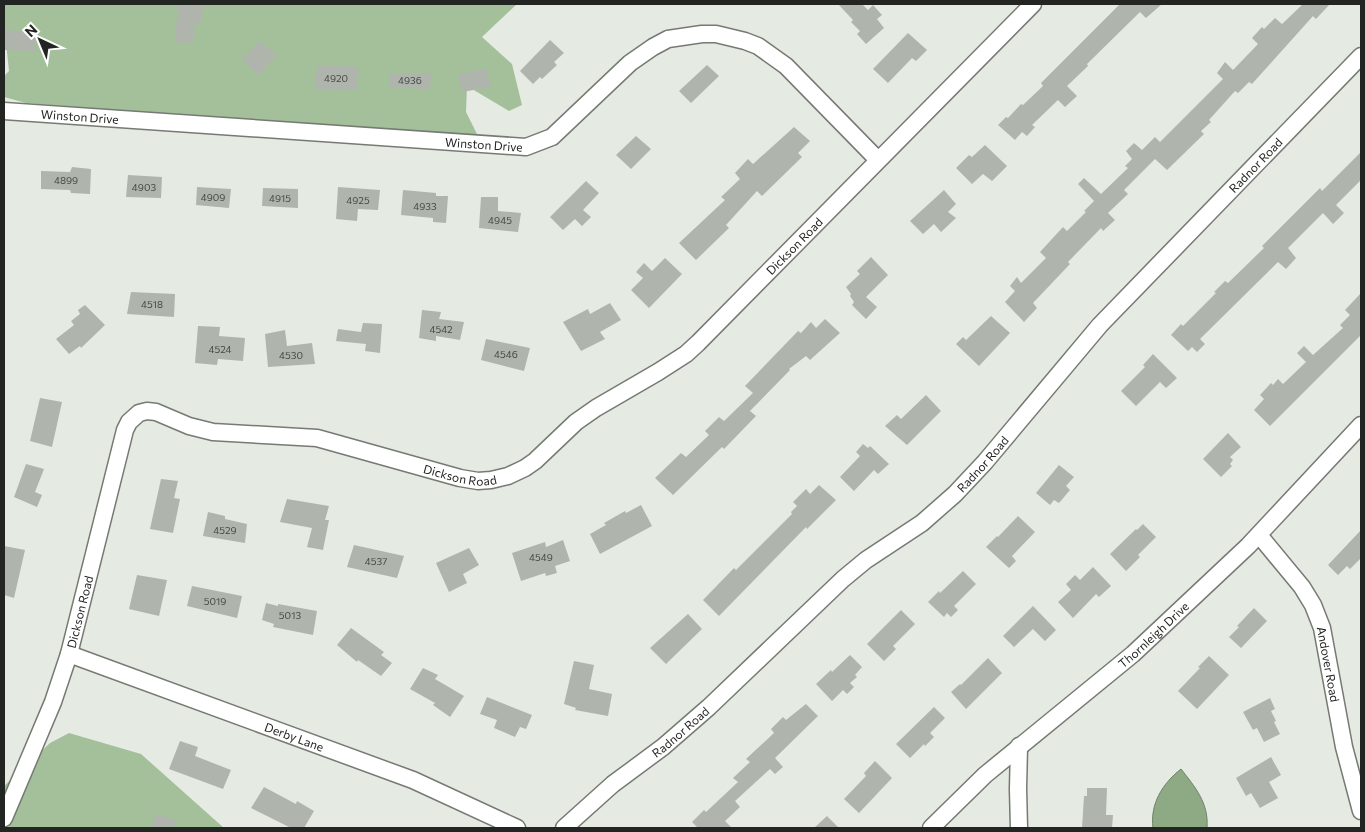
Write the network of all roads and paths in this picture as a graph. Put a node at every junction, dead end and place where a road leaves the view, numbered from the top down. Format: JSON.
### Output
{"nodes":[{"id":1,"x":1033,"y":4,"type":"edge"},
{"id":2,"x":1361,"y":56,"type":"edge"},
{"id":3,"x":4,"y":111,"type":"edge"},
{"id":4,"x":878,"y":160,"type":"junction"},
{"id":5,"x":1361,"y":425,"type":"edge"},
{"id":6,"x":1259,"y":535,"type":"junction"},
{"id":7,"x":69,"y":654,"type":"junction"},
{"id":8,"x":1019,"y":746,"type":"junction"},
{"id":9,"x":1361,"y":806,"type":"edge"},
{"id":10,"x":4,"y":818,"type":"edge"},
{"id":11,"x":516,"y":828,"type":"edge"},
{"id":12,"x":564,"y":828,"type":"edge"},
{"id":13,"x":931,"y":828,"type":"edge"},
{"id":14,"x":1019,"y":828,"type":"edge"}],
"edges":[{"from":1,"to":4,"type":"street","name":"Dickson Road"},
{"from":2,"to":12,"type":"street","name":"Radnor Road"},
{"from":3,"to":4,"type":"street","name":"Winston Drive"},
{"from":4,"to":7,"type":"street","name":"Dickson Road"},
{"from":5,"to":6,"type":"street","name":"Thornleigh Drive"},
{"from":6,"to":8,"type":"street","name":"Thornleigh Drive"},
{"from":6,"to":9,"type":"street","name":"Andover Road"},
{"from":7,"to":10,"type":"street","name":"Dickson Road"},
{"from":7,"to":11,"type":"street","name":"Derby Lane"},
{"from":8,"to":13,"type":"street","name":"Thornleigh Drive"},
{"from":8,"to":14,"type":"street"}]}
